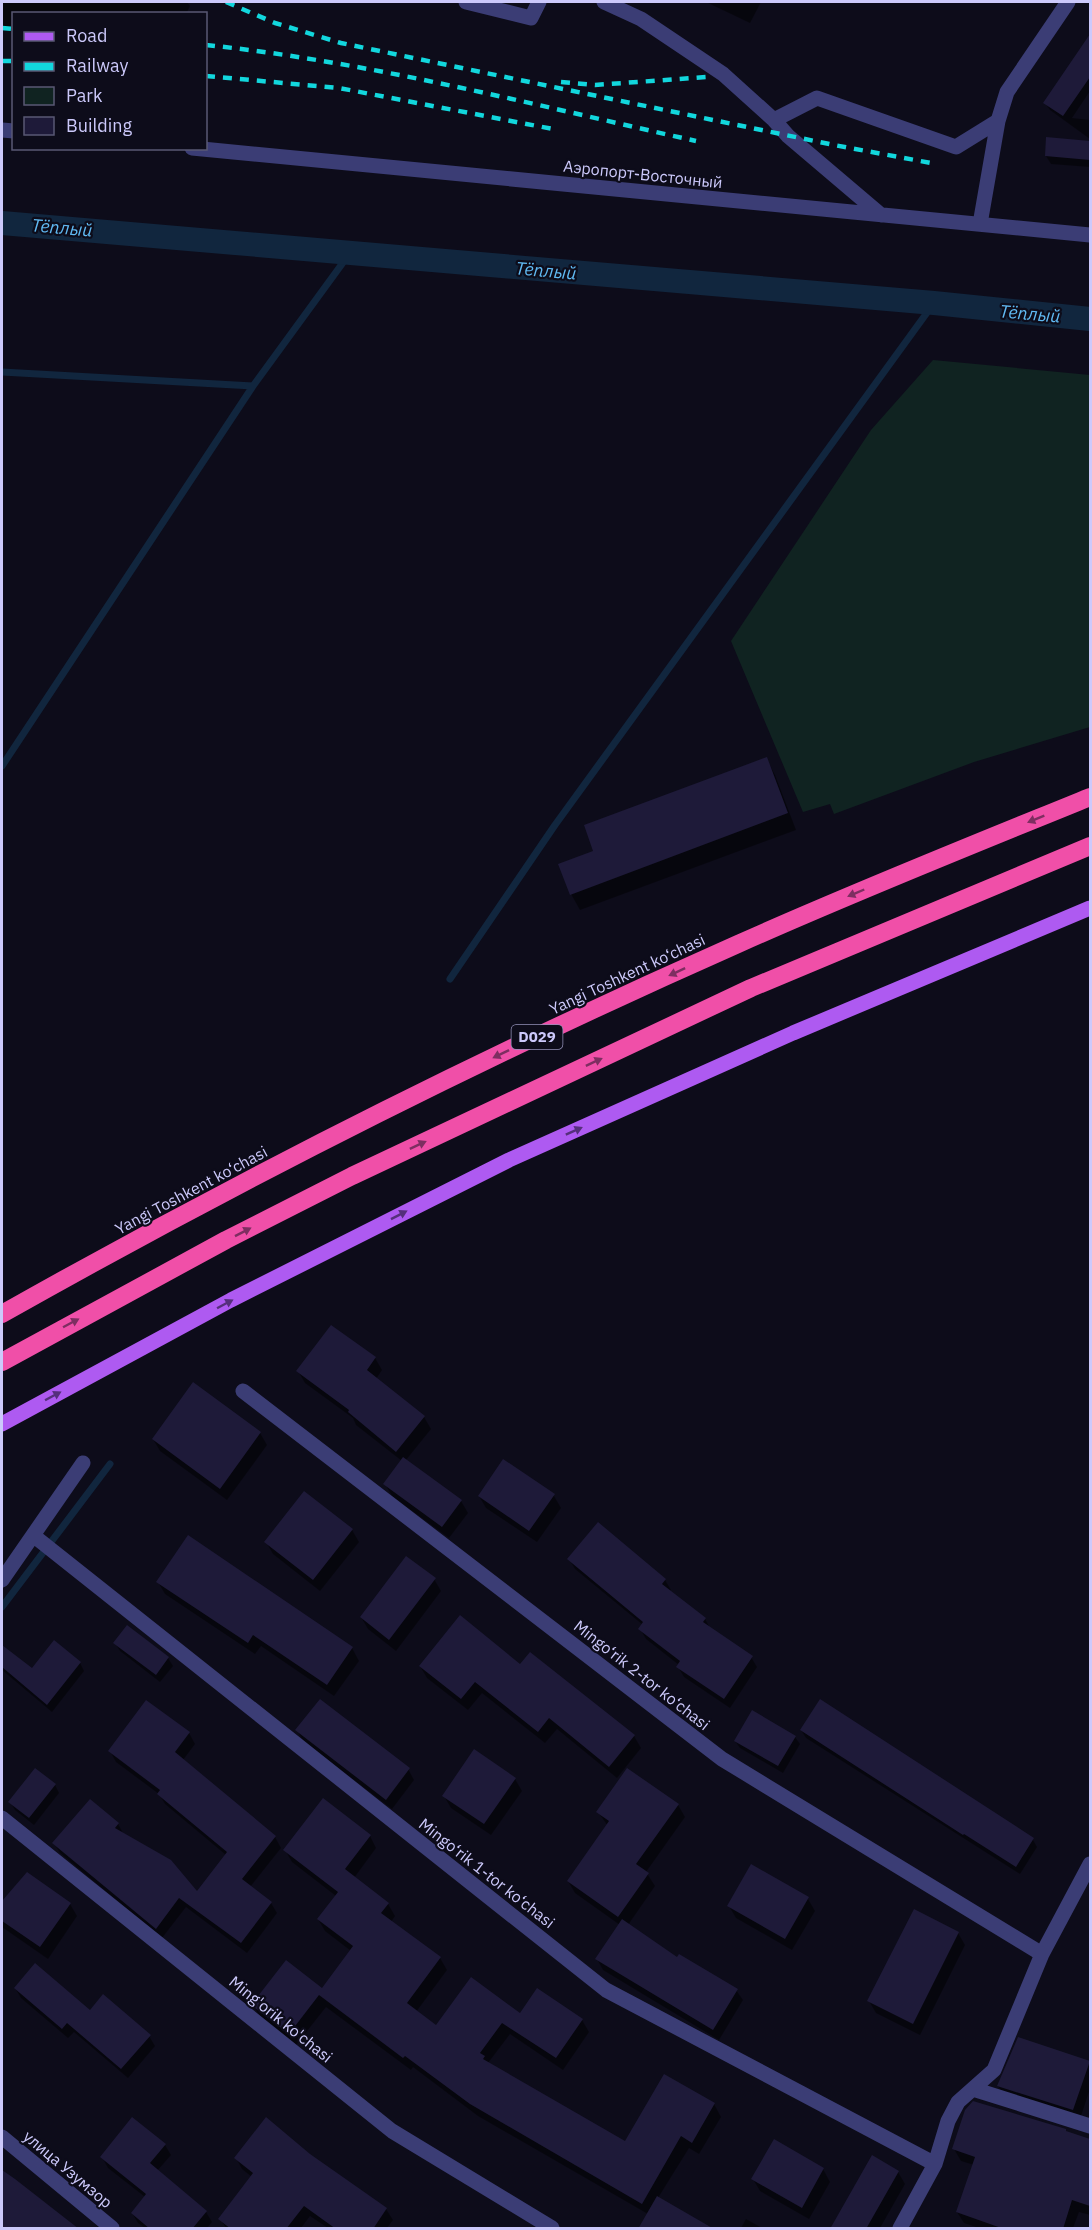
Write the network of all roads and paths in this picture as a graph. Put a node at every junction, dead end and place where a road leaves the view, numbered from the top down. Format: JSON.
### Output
{"nodes":[{"id":1,"x":466,"y":2,"type":"edge"},
{"id":2,"x":539,"y":2,"type":"edge"},
{"id":3,"x":604,"y":2,"type":"edge"},
{"id":4,"x":1068,"y":2,"type":"edge"},
{"id":5,"x":774,"y":120,"type":"junction"},
{"id":6,"x":998,"y":121,"type":"junction"},
{"id":7,"x":207,"y":149,"type":"edge"},
{"id":8,"x":881,"y":215,"type":"junction"},
{"id":9,"x":980,"y":225,"type":"junction"},
{"id":10,"x":1090,"y":235,"type":"edge"},
{"id":11,"x":1090,"y":797,"type":"edge"},
{"id":12,"x":1090,"y":846,"type":"edge"},
{"id":13,"x":1090,"y":908,"type":"edge"},
{"id":14,"x":2,"y":1314,"type":"edge"},
{"id":15,"x":2,"y":1362,"type":"edge"},
{"id":16,"x":243,"y":1391,"type":"dead end"},
{"id":17,"x":2,"y":1424,"type":"edge"},
{"id":18,"x":83,"y":1463,"type":"dead end"},
{"id":19,"x":34,"y":1536,"type":"junction"},
{"id":20,"x":2,"y":1580,"type":"edge"},
{"id":21,"x":2,"y":1818,"type":"edge"},
{"id":22,"x":1090,"y":1864,"type":"edge"},
{"id":23,"x":1042,"y":1954,"type":"junction"},
{"id":24,"x":973,"y":2089,"type":"junction"},
{"id":25,"x":1090,"y":2126,"type":"edge"},
{"id":26,"x":2,"y":2137,"type":"edge"},
{"id":27,"x":935,"y":2164,"type":"junction"},
{"id":28,"x":112,"y":2229,"type":"edge"},
{"id":29,"x":552,"y":2229,"type":"edge"},
{"id":30,"x":900,"y":2229,"type":"edge"}],
"edges":[{"from":1,"to":2,"type":"street"},
{"from":3,"to":5,"type":"street"},
{"from":4,"to":6,"type":"street"},
{"from":5,"to":6,"type":"street"},
{"from":5,"to":8,"type":"street"},
{"from":6,"to":9,"type":"street"},
{"from":7,"to":8,"type":"street","name":"Аэропорт-Восточный"},
{"from":8,"to":9,"type":"street","name":"Аэропорт-Восточный"},
{"from":9,"to":10,"type":"street","name":"Аэропорт-Восточный"},
{"from":11,"to":14,"type":"highway","name":"Yangi Toshkent ko‘chasi","number":"D029","one_way":true},
{"from":15,"to":12,"type":"highway","one_way":true},
{"from":17,"to":13,"type":"main road","one_way":true},
{"from":16,"to":23,"type":"street","name":"Mingo‘rik 2-tor ko‘chasi"},
{"from":18,"to":19,"type":"street"},
{"from":19,"to":20,"type":"street"},
{"from":19,"to":27,"type":"street","name":"Mingo‘rik 1-tor ko‘chasi"},
{"from":21,"to":29,"type":"street","name":"Ming'orik ko'chasi"},
{"from":22,"to":23,"type":"street"},
{"from":23,"to":24,"type":"street"},
{"from":24,"to":25,"type":"street"},
{"from":24,"to":27,"type":"street"},
{"from":26,"to":28,"type":"street","name":"улица Узумзор"},
{"from":27,"to":30,"type":"street"}]}
